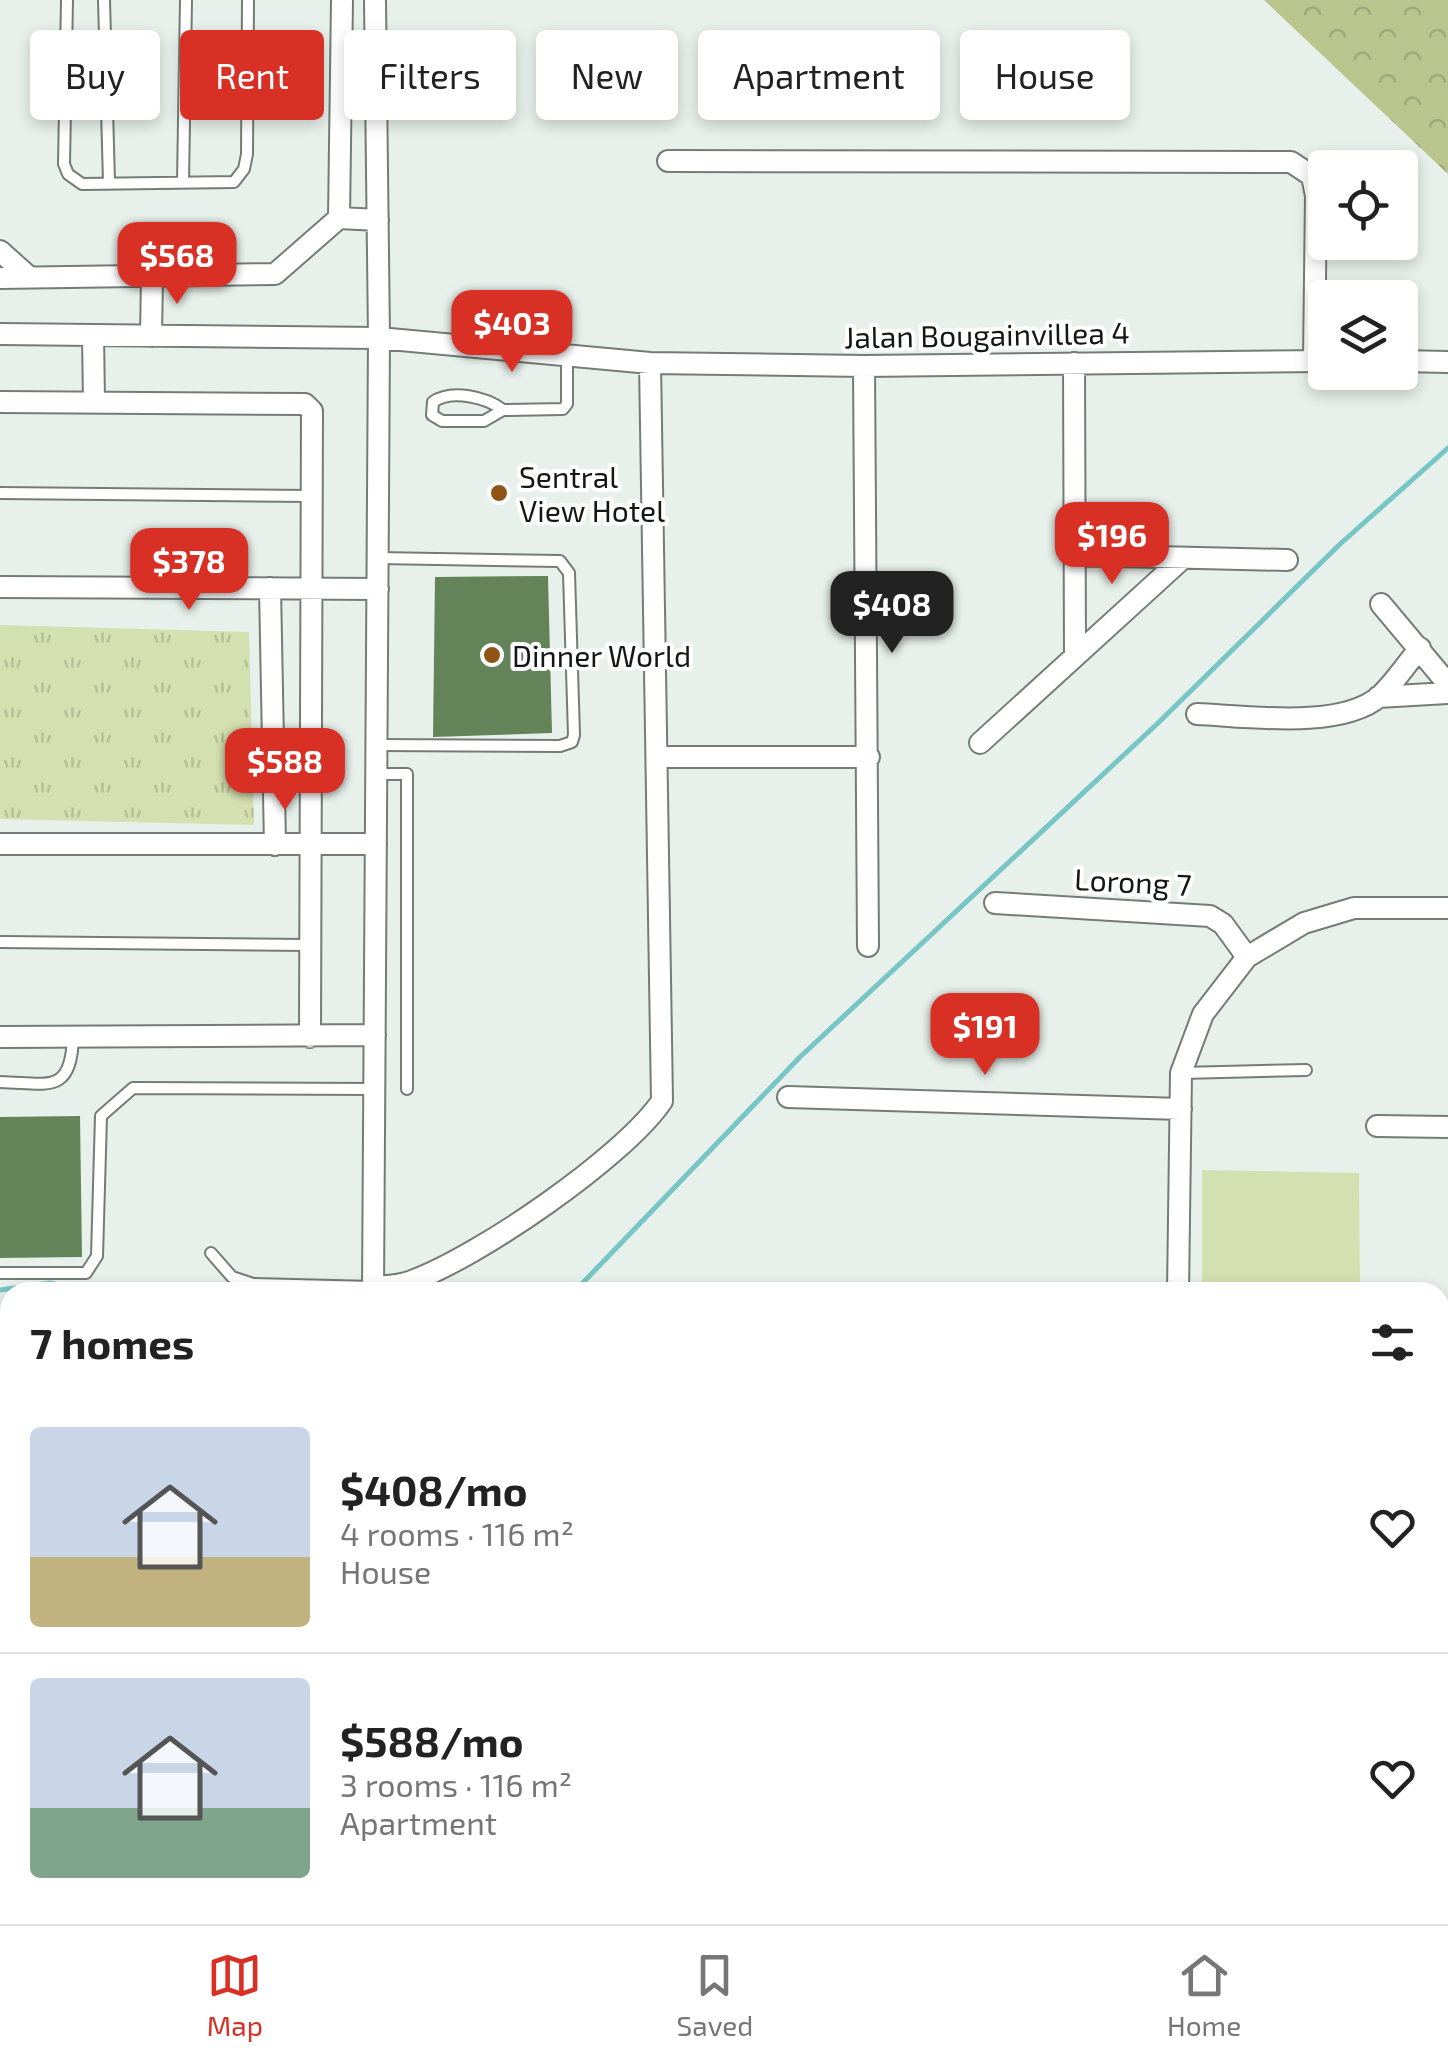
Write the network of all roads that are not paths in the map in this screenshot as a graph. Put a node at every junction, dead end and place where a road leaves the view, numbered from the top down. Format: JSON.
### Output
{"nodes":[{"id":1,"x":67,"y":0,"type":"edge"},
{"id":2,"x":104,"y":0,"type":"edge"},
{"id":3,"x":186,"y":0,"type":"edge"},
{"id":4,"x":248,"y":0,"type":"edge"},
{"id":5,"x":342,"y":0,"type":"edge"},
{"id":6,"x":375,"y":0,"type":"edge"},
{"id":7,"x":668,"y":161,"type":"dead end"},
{"id":8,"x":108,"y":182,"type":"junction"},
{"id":9,"x":183,"y":182,"type":"junction"},
{"id":10,"x":340,"y":218,"type":"junction"},
{"id":11,"x":378,"y":220,"type":"junction"},
{"id":12,"x":0,"y":252,"type":"edge"},
{"id":13,"x":152,"y":276,"type":"junction"},
{"id":14,"x":0,"y":278,"type":"edge"},
{"id":15,"x":29,"y":278,"type":"junction"},
{"id":16,"x":1318,"y":280,"type":"edge"},
{"id":17,"x":0,"y":334,"type":"edge"},
{"id":18,"x":94,"y":336,"type":"junction"},
{"id":19,"x":151,"y":336,"type":"junction"},
{"id":20,"x":379,"y":338,"type":"junction"},
{"id":21,"x":567,"y":355,"type":"junction"},
{"id":22,"x":1308,"y":361,"type":"edge"},
{"id":23,"x":1418,"y":361,"type":"edge"},
{"id":24,"x":1448,"y":362,"type":"edge"},
{"id":25,"x":650,"y":363,"type":"junction"},
{"id":26,"x":1074,"y":363,"type":"junction"},
{"id":27,"x":864,"y":366,"type":"junction"},
{"id":28,"x":0,"y":402,"type":"edge"},
{"id":29,"x":94,"y":402,"type":"junction"},
{"id":30,"x":503,"y":410,"type":"junction"},
{"id":31,"x":0,"y":492,"type":"edge"},
{"id":32,"x":311,"y":496,"type":"junction"},
{"id":33,"x":1073,"y":556,"type":"junction"},
{"id":34,"x":378,"y":558,"type":"junction"},
{"id":35,"x":1182,"y":558,"type":"junction"},
{"id":36,"x":1286,"y":560,"type":"dead end"},
{"id":37,"x":0,"y":587,"type":"edge"},
{"id":38,"x":270,"y":588,"type":"junction"},
{"id":39,"x":310,"y":588,"type":"junction"},
{"id":40,"x":378,"y":589,"type":"junction"},
{"id":41,"x":1381,"y":604,"type":"dead end"},
{"id":42,"x":1420,"y":648,"type":"junction"},
{"id":43,"x":1075,"y":654,"type":"junction"},
{"id":44,"x":1448,"y":684,"type":"edge"},
{"id":45,"x":1448,"y":693,"type":"edge"},
{"id":46,"x":1378,"y":697,"type":"junction"},
{"id":47,"x":1197,"y":714,"type":"dead end"},
{"id":48,"x":980,"y":743,"type":"dead end"},
{"id":49,"x":376,"y":745,"type":"junction"},
{"id":50,"x":657,"y":758,"type":"junction"},
{"id":51,"x":868,"y":758,"type":"junction"},
{"id":52,"x":376,"y":774,"type":"junction"},
{"id":53,"x":0,"y":844,"type":"edge"},
{"id":54,"x":376,"y":844,"type":"junction"},
{"id":55,"x":310,"y":845,"type":"junction"},
{"id":56,"x":275,"y":846,"type":"junction"},
{"id":57,"x":996,"y":902,"type":"dead end"},
{"id":58,"x":1448,"y":908,"type":"edge"},
{"id":59,"x":0,"y":942,"type":"edge"},
{"id":60,"x":310,"y":945,"type":"junction"},
{"id":61,"x":868,"y":946,"type":"dead end"},
{"id":62,"x":1246,"y":957,"type":"junction"},
{"id":63,"x":375,"y":1035,"type":"junction"},
{"id":64,"x":72,"y":1037,"type":"junction"},
{"id":65,"x":310,"y":1037,"type":"junction"},
{"id":66,"x":0,"y":1038,"type":"edge"},
{"id":67,"x":1306,"y":1070,"type":"dead end"},
{"id":68,"x":1182,"y":1073,"type":"junction"},
{"id":69,"x":0,"y":1082,"type":"edge"},
{"id":70,"x":375,"y":1088,"type":"junction"},
{"id":71,"x":407,"y":1089,"type":"dead end"},
{"id":72,"x":788,"y":1097,"type":"dead end"},
{"id":73,"x":1180,"y":1109,"type":"junction"},
{"id":74,"x":1377,"y":1126,"type":"dead end"},
{"id":75,"x":1448,"y":1127,"type":"edge"},
{"id":76,"x":211,"y":1253,"type":"dead end"},
{"id":77,"x":0,"y":1273,"type":"edge"},
{"id":78,"x":247,"y":1282,"type":"edge"},
{"id":79,"x":374,"y":1282,"type":"edge"},
{"id":80,"x":408,"y":1282,"type":"edge"},
{"id":81,"x":1178,"y":1282,"type":"edge"}],
"edges":[{"from":1,"to":8,"type":"lane"},
{"from":2,"to":8,"type":"lane"},
{"from":3,"to":9,"type":"lane"},
{"from":4,"to":9,"type":"lane"},
{"from":5,"to":10,"type":"street"},
{"from":6,"to":11,"type":"street"},
{"from":7,"to":16,"type":"street"},
{"from":8,"to":9,"type":"lane"},
{"from":10,"to":11,"type":"street"},
{"from":10,"to":13,"type":"street"},
{"from":11,"to":20,"type":"street"},
{"from":12,"to":15,"type":"street"},
{"from":13,"to":15,"type":"street"},
{"from":13,"to":19,"type":"street"},
{"from":14,"to":15,"type":"street"},
{"from":17,"to":18,"type":"street","name":"Jalan Bougainvillea 4"},
{"from":18,"to":19,"type":"street","name":"Jalan Bougainvillea 4"},
{"from":18,"to":29,"type":"street"},
{"from":19,"to":20,"type":"street","name":"Jalan Bougainvillea 4"},
{"from":20,"to":21,"type":"street","name":"Jalan Bougainvillea 4"},
{"from":20,"to":34,"type":"street"},
{"from":21,"to":25,"type":"street","name":"Jalan Bougainvillea 4"},
{"from":21,"to":30,"type":"lane"},
{"from":22,"to":26,"type":"street","name":"Jalan Bougainvillea 4"},
{"from":23,"to":24,"type":"street"},
{"from":25,"to":27,"type":"street","name":"Jalan Bougainvillea 4"},
{"from":25,"to":50,"type":"street"},
{"from":26,"to":27,"type":"street","name":"Jalan Bougainvillea 4"},
{"from":26,"to":33,"type":"street"},
{"from":27,"to":51,"type":"street"},
{"from":28,"to":29,"type":"street"},
{"from":29,"to":32,"type":"street"},
{"from":30,"to":30,"type":"lane"},
{"from":31,"to":32,"type":"lane"},
{"from":32,"to":39,"type":"street"},
{"from":33,"to":35,"type":"street"},
{"from":33,"to":43,"type":"street"},
{"from":34,"to":40,"type":"street"},
{"from":34,"to":49,"type":"lane"},
{"from":35,"to":36,"type":"street"},
{"from":35,"to":43,"type":"street"},
{"from":37,"to":38,"type":"street"},
{"from":38,"to":39,"type":"street"},
{"from":38,"to":56,"type":"street"},
{"from":39,"to":40,"type":"street"},
{"from":39,"to":55,"type":"street"},
{"from":40,"to":49,"type":"street"},
{"from":41,"to":42,"type":"street"},
{"from":42,"to":44,"type":"street"},
{"from":42,"to":46,"type":"street"},
{"from":43,"to":48,"type":"street"},
{"from":45,"to":46,"type":"street"},
{"from":46,"to":47,"type":"street"},
{"from":49,"to":52,"type":"street"},
{"from":50,"to":51,"type":"street"},
{"from":50,"to":80,"type":"street"},
{"from":51,"to":61,"type":"street"},
{"from":52,"to":54,"type":"street"},
{"from":52,"to":71,"type":"lane"},
{"from":53,"to":56,"type":"street"},
{"from":54,"to":55,"type":"street"},
{"from":54,"to":63,"type":"street"},
{"from":55,"to":56,"type":"street"},
{"from":55,"to":60,"type":"street"},
{"from":57,"to":62,"type":"street","name":"Lorong 7"},
{"from":58,"to":62,"type":"street"},
{"from":59,"to":60,"type":"lane"},
{"from":60,"to":65,"type":"street"},
{"from":62,"to":68,"type":"street"},
{"from":63,"to":65,"type":"street"},
{"from":63,"to":70,"type":"street"},
{"from":64,"to":65,"type":"street"},
{"from":64,"to":66,"type":"street"},
{"from":64,"to":69,"type":"lane"},
{"from":67,"to":68,"type":"lane"},
{"from":68,"to":73,"type":"street"},
{"from":70,"to":77,"type":"lane"},
{"from":70,"to":79,"type":"street"},
{"from":72,"to":73,"type":"street"},
{"from":73,"to":81,"type":"street"},
{"from":74,"to":75,"type":"street"},
{"from":76,"to":78,"type":"lane"}]}
